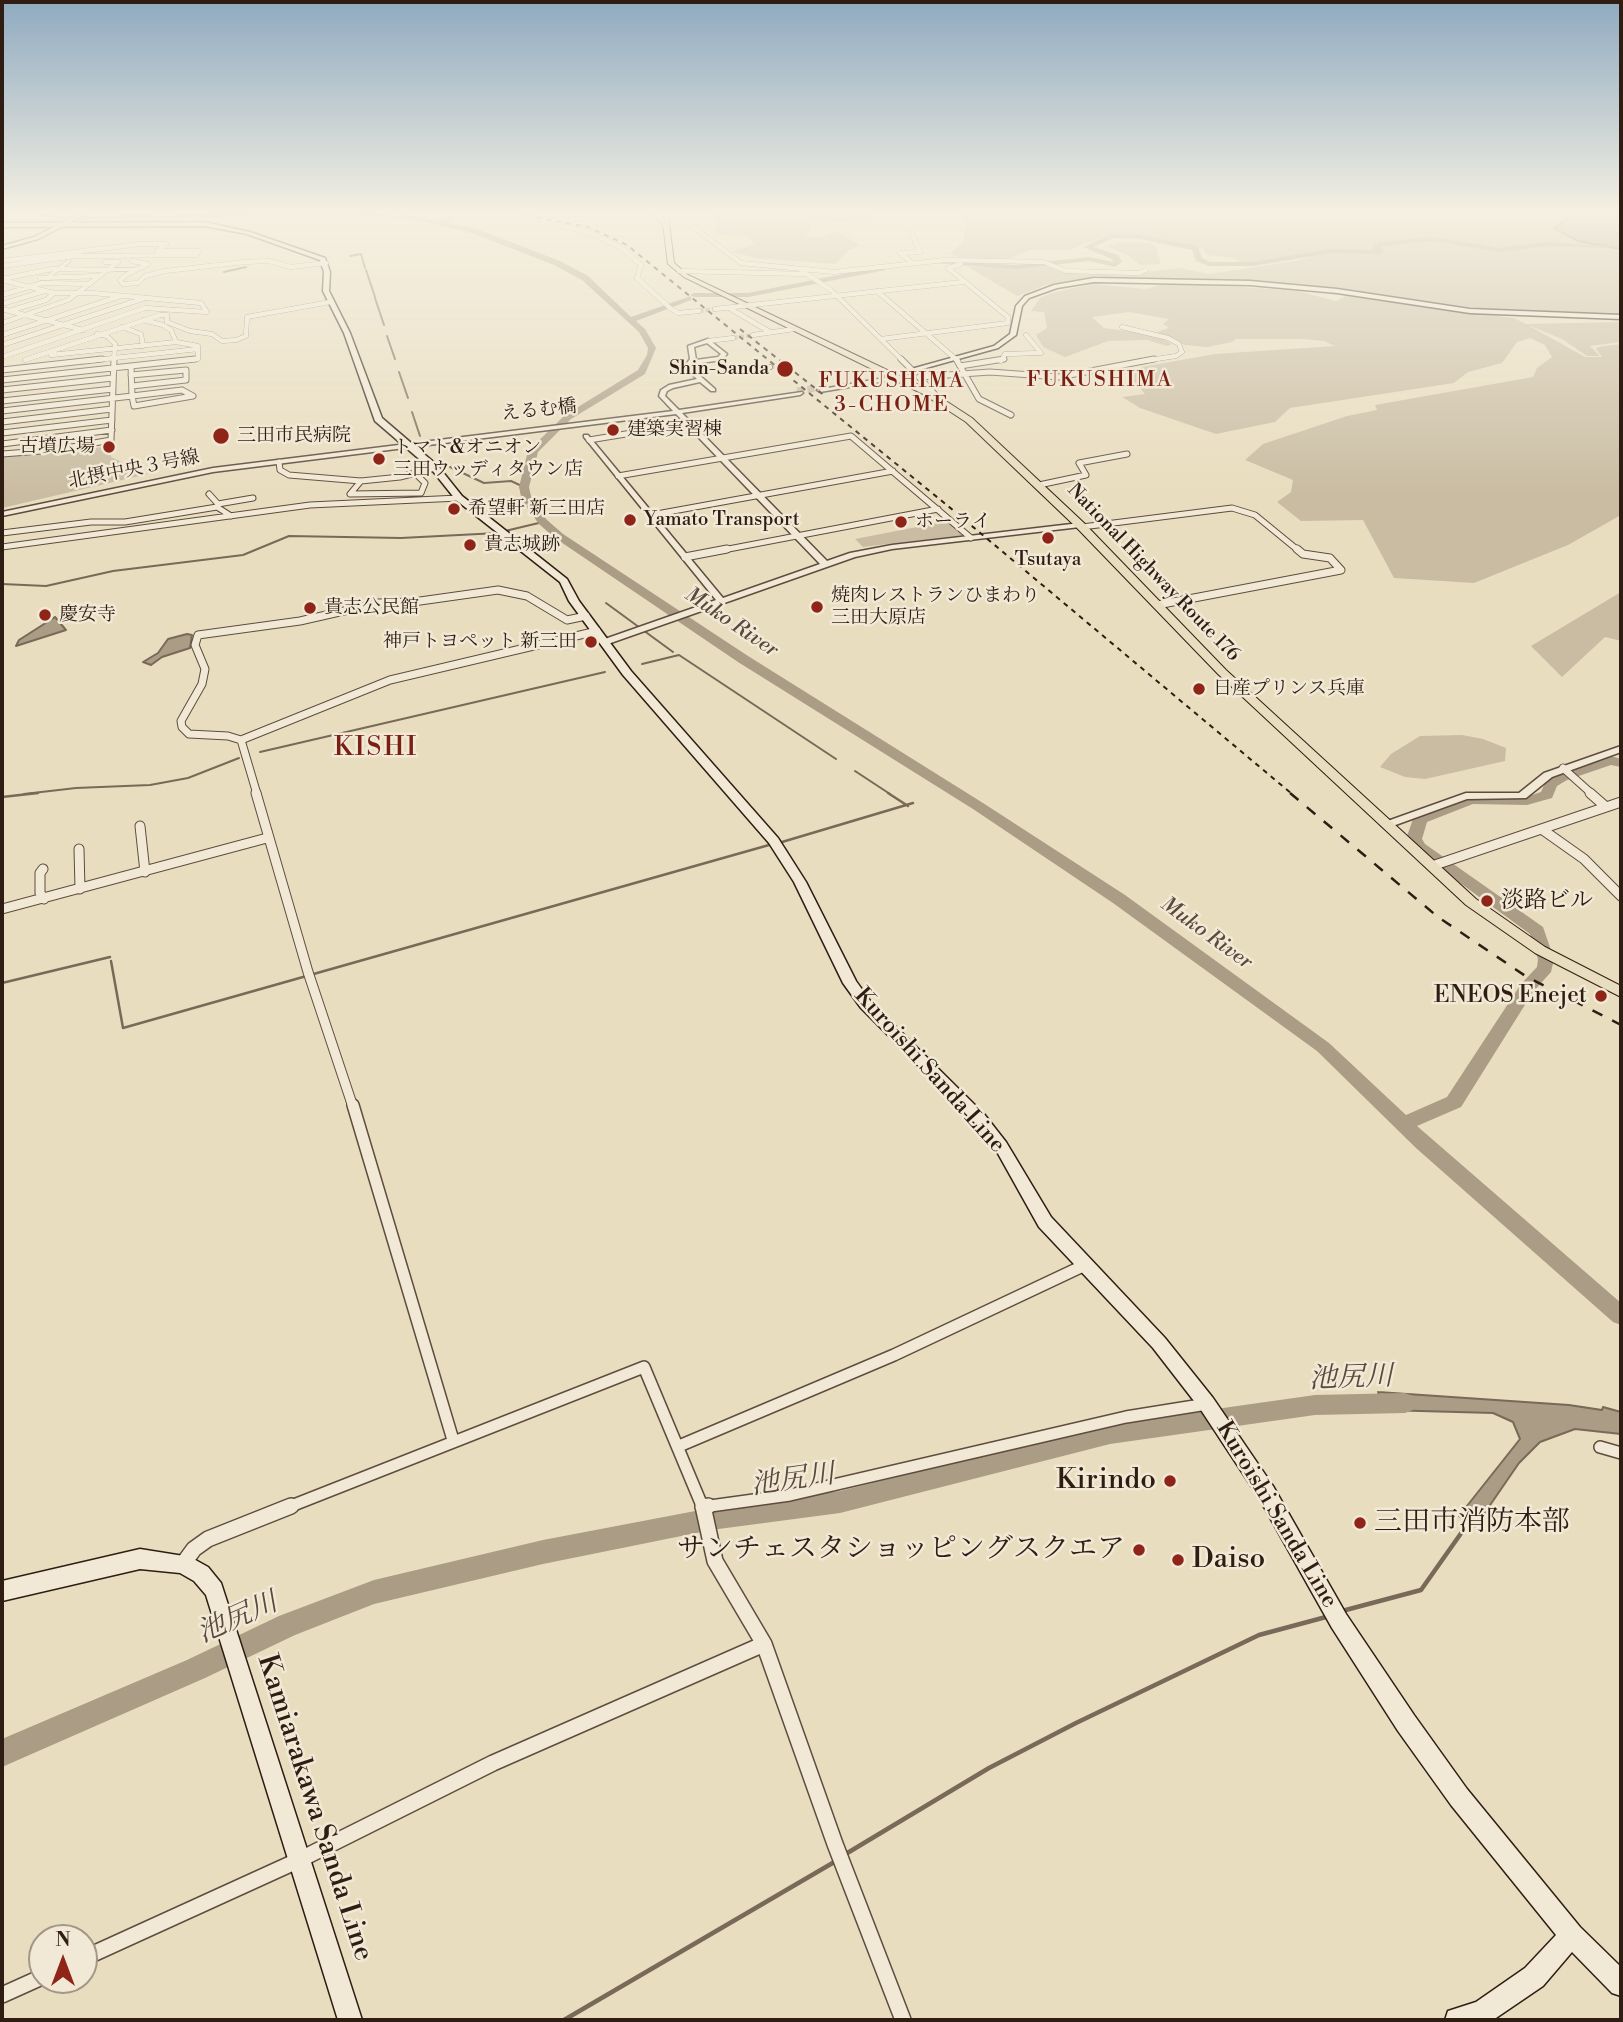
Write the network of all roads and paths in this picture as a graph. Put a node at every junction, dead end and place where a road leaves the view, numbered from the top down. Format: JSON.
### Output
{"nodes":[{"id":1,"x":25,"y":306,"type":"edge"},
{"id":2,"x":51,"y":306,"type":"edge"},
{"id":3,"x":90,"y":306,"type":"edge"},
{"id":4,"x":121,"y":306,"type":"edge"},
{"id":5,"x":150,"y":306,"type":"edge"},
{"id":6,"x":203,"y":306,"type":"edge"},
{"id":7,"x":302,"y":306,"type":"edge"},
{"id":8,"x":332,"y":306,"type":"edge"},
{"id":9,"x":669,"y":306,"type":"edge"},
{"id":10,"x":740,"y":306,"type":"edge"},
{"id":11,"x":746,"y":306,"type":"edge"},
{"id":12,"x":847,"y":306,"type":"edge"},
{"id":13,"x":895,"y":306,"type":"edge"},
{"id":14,"x":994,"y":306,"type":"edge"},
{"id":15,"x":1025,"y":306,"type":"edge"},
{"id":16,"x":1423,"y":306,"type":"edge"},
{"id":17,"x":729,"y":307,"type":"junction"},
{"id":18,"x":145,"y":308,"type":"junction"},
{"id":19,"x":2,"y":309,"type":"edge"},
{"id":20,"x":715,"y":309,"type":"tunnel mouth"},
{"id":21,"x":10,"y":311,"type":"junction"},
{"id":22,"x":699,"y":311,"type":"tunnel mouth"},
{"id":23,"x":27,"y":315,"type":"junction"},
{"id":24,"x":1621,"y":318,"type":"edge"},
{"id":25,"x":47,"y":320,"type":"junction"},
{"id":26,"x":142,"y":320,"type":"junction"},
{"id":27,"x":2,"y":323,"type":"edge"},
{"id":28,"x":64,"y":325,"type":"junction"},
{"id":29,"x":122,"y":327,"type":"junction"},
{"id":30,"x":1122,"y":327,"type":"dead end"},
{"id":31,"x":794,"y":329,"type":"junction"},
{"id":32,"x":82,"y":330,"type":"junction"},
{"id":33,"x":770,"y":332,"type":"junction"},
{"id":34,"x":99,"y":334,"type":"junction"},
{"id":35,"x":926,"y":334,"type":"junction"},
{"id":36,"x":753,"y":335,"type":"tunnel mouth"},
{"id":37,"x":1026,"y":335,"type":"dead end"},
{"id":38,"x":2,"y":337,"type":"edge"},
{"id":39,"x":733,"y":338,"type":"tunnel mouth"},
{"id":40,"x":881,"y":339,"type":"junction"},
{"id":41,"x":708,"y":341,"type":"junction"},
{"id":42,"x":13,"y":342,"type":"junction"},
{"id":43,"x":76,"y":342,"type":"junction"},
{"id":44,"x":176,"y":342,"type":"junction"},
{"id":45,"x":2,"y":345,"type":"edge"},
{"id":46,"x":143,"y":346,"type":"junction"},
{"id":47,"x":114,"y":349,"type":"junction"},
{"id":48,"x":198,"y":349,"type":"junction"},
{"id":49,"x":82,"y":353,"type":"junction"},
{"id":50,"x":4,"y":355,"type":"edge"},
{"id":51,"x":33,"y":357,"type":"junction"},
{"id":52,"x":115,"y":358,"type":"junction"},
{"id":53,"x":25,"y":360,"type":"junction"},
{"id":54,"x":691,"y":362,"type":"junction"},
{"id":55,"x":958,"y":363,"type":"junction"},
{"id":56,"x":131,"y":366,"type":"junction"},
{"id":57,"x":23,"y":368,"type":"junction"},
{"id":58,"x":115,"y":368,"type":"junction"},
{"id":59,"x":770,"y":368,"type":"tunnel mouth"},
{"id":60,"x":758,"y":369,"type":"dead end"},
{"id":61,"x":2,"y":370,"type":"edge"},
{"id":62,"x":913,"y":371,"type":"junction"},
{"id":63,"x":962,"y":373,"type":"junction"},
{"id":64,"x":131,"y":375,"type":"junction"},
{"id":65,"x":892,"y":377,"type":"junction"},
{"id":66,"x":22,"y":378,"type":"junction"},
{"id":67,"x":113,"y":378,"type":"junction"},
{"id":68,"x":2,"y":380,"type":"edge"},
{"id":69,"x":701,"y":380,"type":"junction"},
{"id":70,"x":132,"y":386,"type":"junction"},
{"id":71,"x":20,"y":388,"type":"junction"},
{"id":72,"x":113,"y":389,"type":"junction"},
{"id":73,"x":819,"y":389,"type":"tunnel mouth"},
{"id":74,"x":2,"y":390,"type":"edge"},
{"id":75,"x":713,"y":390,"type":"dead end"},
{"id":76,"x":799,"y":392,"type":"tunnel mouth"},
{"id":77,"x":132,"y":396,"type":"junction"},
{"id":78,"x":19,"y":399,"type":"junction"},
{"id":79,"x":112,"y":399,"type":"junction"},
{"id":80,"x":939,"y":399,"type":"junction"},
{"id":81,"x":2,"y":401,"type":"edge"},
{"id":82,"x":27,"y":408,"type":"junction"},
{"id":83,"x":17,"y":409,"type":"junction"},
{"id":84,"x":112,"y":409,"type":"junction"},
{"id":85,"x":2,"y":411,"type":"edge"},
{"id":86,"x":675,"y":412,"type":"junction"},
{"id":87,"x":1011,"y":415,"type":"dead end"},
{"id":88,"x":25,"y":419,"type":"junction"},
{"id":89,"x":112,"y":420,"type":"junction"},
{"id":90,"x":2,"y":422,"type":"edge"},
{"id":91,"x":687,"y":424,"type":"junction"},
{"id":92,"x":112,"y":430,"type":"junction"},
{"id":93,"x":23,"y":431,"type":"junction"},
{"id":94,"x":2,"y":433,"type":"edge"},
{"id":95,"x":482,"y":435,"type":"joint"},
{"id":96,"x":587,"y":438,"type":"joint"},
{"id":97,"x":21,"y":442,"type":"junction"},
{"id":98,"x":2,"y":444,"type":"edge"},
{"id":99,"x":406,"y":445,"type":"junction"},
{"id":100,"x":2,"y":453,"type":"edge"},
{"id":101,"x":19,"y":453,"type":"junction"},
{"id":102,"x":1127,"y":454,"type":"dead end"},
{"id":103,"x":720,"y":458,"type":"junction"},
{"id":104,"x":279,"y":462,"type":"junction"},
{"id":105,"x":435,"y":468,"type":"junction"},
{"id":106,"x":893,"y":471,"type":"junction"},
{"id":107,"x":415,"y":473,"type":"junction"},
{"id":108,"x":618,"y":475,"type":"junction"},
{"id":109,"x":361,"y":481,"type":"junction"},
{"id":110,"x":1039,"y":485,"type":"junction"},
{"id":111,"x":421,"y":493,"type":"junction"},
{"id":112,"x":209,"y":494,"type":"dead end"},
{"id":113,"x":757,"y":496,"type":"junction"},
{"id":114,"x":253,"y":498,"type":"dead end"},
{"id":115,"x":459,"y":498,"type":"junction"},
{"id":116,"x":418,"y":500,"type":"junction"},
{"id":117,"x":285,"y":502,"type":"dead end"},
{"id":118,"x":218,"y":506,"type":"junction"},
{"id":119,"x":938,"y":509,"type":"junction"},
{"id":120,"x":2,"y":512,"type":"edge"},
{"id":121,"x":185,"y":512,"type":"junction"},
{"id":122,"x":268,"y":512,"type":"junction"},
{"id":123,"x":651,"y":515,"type":"junction"},
{"id":124,"x":158,"y":516,"type":"junction"},
{"id":125,"x":231,"y":516,"type":"junction"},
{"id":126,"x":188,"y":523,"type":"junction"},
{"id":127,"x":65,"y":526,"type":"junction"},
{"id":128,"x":1081,"y":526,"type":"junction"},
{"id":129,"x":159,"y":527,"type":"junction"},
{"id":130,"x":2,"y":533,"type":"edge"},
{"id":131,"x":796,"y":537,"type":"junction"},
{"id":132,"x":971,"y":538,"type":"junction"},
{"id":133,"x":54,"y":542,"type":"junction"},
{"id":134,"x":2,"y":547,"type":"edge"},
{"id":135,"x":685,"y":557,"type":"junction"},
{"id":136,"x":824,"y":563,"type":"junction"},
{"id":137,"x":721,"y":601,"type":"junction"},
{"id":138,"x":1157,"y":605,"type":"junction"},
{"id":139,"x":706,"y":606,"type":"joint"},
{"id":140,"x":586,"y":616,"type":"junction"},
{"id":141,"x":601,"y":637,"type":"junction"},
{"id":142,"x":241,"y":740,"type":"junction"},
{"id":143,"x":1621,"y":749,"type":"edge"},
{"id":144,"x":1567,"y":772,"type":"junction"},
{"id":145,"x":1621,"y":802,"type":"edge"},
{"id":146,"x":1606,"y":807,"type":"junction"},
{"id":147,"x":1386,"y":825,"type":"junction"},
{"id":148,"x":139,"y":827,"type":"dead end"},
{"id":149,"x":1543,"y":830,"type":"junction"},
{"id":150,"x":267,"y":838,"type":"junction"},
{"id":151,"x":79,"y":849,"type":"dead end"},
{"id":152,"x":1440,"y":864,"type":"junction"},
{"id":153,"x":43,"y":869,"type":"dead end"},
{"id":154,"x":145,"y":872,"type":"junction"},
{"id":155,"x":80,"y":889,"type":"junction"},
{"id":156,"x":1621,"y":896,"type":"edge"},
{"id":157,"x":44,"y":899,"type":"junction"},
{"id":158,"x":2,"y":909,"type":"edge"},
{"id":159,"x":1621,"y":992,"type":"edge"},
{"id":160,"x":1085,"y":1265,"type":"junction"},
{"id":161,"x":1207,"y":1404,"type":"junction"},
{"id":162,"x":453,"y":1440,"type":"junction"},
{"id":163,"x":680,"y":1446,"type":"junction"},
{"id":164,"x":1600,"y":1447,"type":"dead end"},
{"id":165,"x":1621,"y":1453,"type":"edge"},
{"id":166,"x":703,"y":1507,"type":"junction"},
{"id":167,"x":183,"y":1564,"type":"junction"},
{"id":168,"x":2,"y":1591,"type":"edge"},
{"id":169,"x":764,"y":1644,"type":"junction"},
{"id":170,"x":297,"y":1861,"type":"junction"},
{"id":171,"x":1572,"y":1935,"type":"junction"},
{"id":172,"x":98,"y":1952,"type":"edge"},
{"id":173,"x":28,"y":1983,"type":"edge"},
{"id":174,"x":1621,"y":1984,"type":"edge"},
{"id":175,"x":2,"y":1995,"type":"edge"},
{"id":176,"x":350,"y":2020,"type":"edge"},
{"id":177,"x":902,"y":2020,"type":"edge"},
{"id":178,"x":1457,"y":2020,"type":"edge"}],
"edges":[{"from":1,"to":21,"type":"street"},
{"from":2,"to":23,"type":"street"},
{"from":3,"to":25,"type":"street"},
{"from":4,"to":28,"type":"street"},
{"from":5,"to":18,"type":"street"},
{"from":6,"to":18,"type":"street"},
{"from":7,"to":26,"type":"street"},
{"from":8,"to":99,"type":"main road","name":"Kuroishi Sanda Line"},
{"from":9,"to":22,"type":"street"},
{"from":10,"to":17,"type":"street"},
{"from":11,"to":31,"type":"highway","name":"National Highway Route 176"},
{"from":12,"to":40,"type":"street"},
{"from":13,"to":35,"type":"street"},
{"from":14,"to":35,"type":"street"},
{"from":15,"to":55,"type":"main road"},
{"from":16,"to":24,"type":"main road"},
{"from":17,"to":20,"type":"street"},
{"from":17,"to":33,"type":"street"},
{"from":18,"to":32,"type":"street"},
{"from":19,"to":21,"type":"street"},
{"from":21,"to":23,"type":"street"},
{"from":23,"to":25,"type":"street"},
{"from":23,"to":27,"type":"street"},
{"from":25,"to":28,"type":"street"},
{"from":25,"to":38,"type":"street"},
{"from":26,"to":29,"type":"street"},
{"from":26,"to":44,"type":"street"},
{"from":28,"to":32,"type":"street"},
{"from":28,"to":42,"type":"street"},
{"from":29,"to":34,"type":"street"},
{"from":29,"to":46,"type":"street"},
{"from":30,"to":63,"type":"street"},
{"from":31,"to":33,"type":"street"},
{"from":31,"to":65,"type":"highway","name":"National Highway Route 176"},
{"from":32,"to":34,"type":"street"},
{"from":32,"to":50,"type":"street"},
{"from":33,"to":36,"type":"street"},
{"from":34,"to":43,"type":"street"},
{"from":34,"to":47,"type":"street"},
{"from":35,"to":40,"type":"street"},
{"from":35,"to":55,"type":"street"},
{"from":37,"to":55,"type":"street"},
{"from":38,"to":42,"type":"street"},
{"from":39,"to":41,"type":"street"},
{"from":40,"to":62,"type":"street"},
{"from":41,"to":54,"type":"street"},
{"from":41,"to":54,"type":"street"},
{"from":42,"to":45,"type":"street"},
{"from":43,"to":49,"type":"street"},
{"from":43,"to":51,"type":"street"},
{"from":44,"to":46,"type":"street"},
{"from":44,"to":48,"type":"street"},
{"from":46,"to":47,"type":"street"},
{"from":47,"to":49,"type":"street"},
{"from":47,"to":52,"type":"street"},
{"from":48,"to":52,"type":"street"},
{"from":48,"to":56,"type":"street"},
{"from":49,"to":51,"type":"street"},
{"from":50,"to":53,"type":"street"},
{"from":51,"to":53,"type":"street"},
{"from":52,"to":57,"type":"street"},
{"from":52,"to":58,"type":"street"},
{"from":53,"to":57,"type":"street"},
{"from":54,"to":69,"type":"street"},
{"from":55,"to":62,"type":"main road"},
{"from":55,"to":63,"type":"street"},
{"from":55,"to":65,"type":"main road"},
{"from":56,"to":58,"type":"street"},
{"from":56,"to":64,"type":"street"},
{"from":57,"to":61,"type":"street"},
{"from":57,"to":66,"type":"street"},
{"from":58,"to":66,"type":"street"},
{"from":58,"to":67,"type":"street"},
{"from":59,"to":60,"type":"street"},
{"from":62,"to":65,"type":"main road"},
{"from":63,"to":80,"type":"street"},
{"from":63,"to":87,"type":"street"},
{"from":64,"to":70,"type":"street"},
{"from":64,"to":70,"type":"street"},
{"from":65,"to":73,"type":"street"},
{"from":65,"to":80,"type":"highway","name":"National Highway Route 176"},
{"from":66,"to":68,"type":"street"},
{"from":66,"to":71,"type":"street"},
{"from":67,"to":71,"type":"street"},
{"from":67,"to":72,"type":"street"},
{"from":69,"to":75,"type":"street"},
{"from":69,"to":86,"type":"street"},
{"from":70,"to":77,"type":"street"},
{"from":71,"to":74,"type":"street"},
{"from":71,"to":78,"type":"street"},
{"from":72,"to":78,"type":"street"},
{"from":72,"to":79,"type":"street"},
{"from":76,"to":86,"type":"street"},
{"from":77,"to":77,"type":"street"},
{"from":77,"to":79,"type":"street"},
{"from":78,"to":81,"type":"street"},
{"from":78,"to":83,"type":"street"},
{"from":79,"to":82,"type":"street"},
{"from":79,"to":84,"type":"street"},
{"from":80,"to":110,"type":"highway","name":"National Highway Route 176"},
{"from":82,"to":83,"type":"street"},
{"from":82,"to":88,"type":"street"},
{"from":83,"to":85,"type":"street"},
{"from":84,"to":88,"type":"street"},
{"from":84,"to":89,"type":"street"},
{"from":86,"to":91,"type":"street"},
{"from":86,"to":95,"type":"street","name":"えるむ橋"},
{"from":88,"to":90,"type":"street"},
{"from":88,"to":93,"type":"street"},
{"from":89,"to":92,"type":"street"},
{"from":89,"to":93,"type":"street"},
{"from":91,"to":96,"type":"street"},
{"from":91,"to":103,"type":"street"},
{"from":92,"to":97,"type":"street"},
{"from":92,"to":101,"type":"street"},
{"from":93,"to":94,"type":"street"},
{"from":93,"to":97,"type":"street"},
{"from":95,"to":99,"type":"street","name":"北摂中央３号線"},
{"from":96,"to":108,"type":"street"},
{"from":97,"to":98,"type":"street"},
{"from":97,"to":101,"type":"street"},
{"from":99,"to":104,"type":"street","name":"北摂中央３号線"},
{"from":99,"to":105,"type":"main road","name":"Kuroishi Sanda Line"},
{"from":99,"to":120,"type":"street","name":"北摂中央３号線"},
{"from":100,"to":101,"type":"street"},
{"from":102,"to":110,"type":"street"},
{"from":103,"to":106,"type":"street"},
{"from":103,"to":108,"type":"street"},
{"from":103,"to":113,"type":"street"},
{"from":104,"to":109,"type":"street"},
{"from":104,"to":120,"type":"street","name":"北摂中央３号線"},
{"from":105,"to":107,"type":"street"},
{"from":105,"to":115,"type":"main road","name":"Kuroishi Sanda Line"},
{"from":106,"to":113,"type":"street"},
{"from":106,"to":119,"type":"street"},
{"from":107,"to":109,"type":"street"},
{"from":107,"to":111,"type":"street"},
{"from":108,"to":123,"type":"street"},
{"from":109,"to":111,"type":"street"},
{"from":110,"to":128,"type":"highway","name":"National Highway Route 176"},
{"from":111,"to":116,"type":"street"},
{"from":112,"to":118,"type":"street"},
{"from":113,"to":123,"type":"street"},
{"from":113,"to":131,"type":"street"},
{"from":114,"to":118,"type":"street"},
{"from":115,"to":116,"type":"street"},
{"from":115,"to":140,"type":"main road","name":"Kuroishi Sanda Line"},
{"from":116,"to":122,"type":"street"},
{"from":117,"to":122,"type":"street"},
{"from":118,"to":121,"type":"street"},
{"from":118,"to":125,"type":"street"},
{"from":119,"to":131,"type":"street"},
{"from":119,"to":132,"type":"street"},
{"from":121,"to":124,"type":"street"},
{"from":121,"to":126,"type":"street"},
{"from":122,"to":125,"type":"street"},
{"from":123,"to":135,"type":"street"},
{"from":124,"to":127,"type":"street"},
{"from":124,"to":129,"type":"street"},
{"from":125,"to":126,"type":"street"},
{"from":126,"to":129,"type":"street"},
{"from":127,"to":130,"type":"street"},
{"from":127,"to":133,"type":"street"},
{"from":128,"to":132,"type":"street"},
{"from":128,"to":138,"type":"highway","name":"National Highway Route 176"},
{"from":128,"to":138,"type":"street"},
{"from":129,"to":133,"type":"street"},
{"from":131,"to":135,"type":"street"},
{"from":131,"to":136,"type":"street"},
{"from":132,"to":136,"type":"street"},
{"from":133,"to":134,"type":"street"},
{"from":135,"to":137,"type":"street"},
{"from":136,"to":137,"type":"street"},
{"from":137,"to":139,"type":"street"},
{"from":138,"to":147,"type":"highway","name":"National Highway Route 176"},
{"from":139,"to":141,"type":"street"},
{"from":140,"to":141,"type":"main road","name":"Kuroishi Sanda Line"},
{"from":140,"to":142,"type":"street"},
{"from":141,"to":142,"type":"street"},
{"from":141,"to":160,"type":"main road","name":"Kuroishi Sanda Line"},
{"from":142,"to":150,"type":"street"},
{"from":143,"to":144,"type":"street"},
{"from":144,"to":146,"type":"street"},
{"from":144,"to":147,"type":"street"},
{"from":145,"to":146,"type":"street"},
{"from":146,"to":149,"type":"street"},
{"from":147,"to":152,"type":"highway","name":"National Highway Route 176"},
{"from":148,"to":154,"type":"street"},
{"from":149,"to":152,"type":"street"},
{"from":149,"to":156,"type":"street"},
{"from":150,"to":154,"type":"street"},
{"from":150,"to":162,"type":"street"},
{"from":151,"to":155,"type":"street"},
{"from":152,"to":159,"type":"highway","name":"National Highway Route 176"},
{"from":153,"to":157,"type":"street"},
{"from":154,"to":155,"type":"street"},
{"from":155,"to":157,"type":"street"},
{"from":157,"to":158,"type":"street"},
{"from":160,"to":161,"type":"main road","name":"Kuroishi Sanda Line"},
{"from":160,"to":163,"type":"street"},
{"from":161,"to":166,"type":"street"},
{"from":161,"to":171,"type":"main road","name":"Kuroishi Sanda Line"},
{"from":162,"to":163,"type":"street"},
{"from":162,"to":167,"type":"street"},
{"from":163,"to":166,"type":"street"},
{"from":164,"to":165,"type":"street"},
{"from":166,"to":169,"type":"street"},
{"from":167,"to":168,"type":"main road"},
{"from":167,"to":170,"type":"main road","name":"Kamiarakawa Sanda Line"},
{"from":169,"to":170,"type":"street"},
{"from":169,"to":177,"type":"street"},
{"from":170,"to":172,"type":"street"},
{"from":170,"to":176,"type":"main road","name":"Kamiarakawa Sanda Line"},
{"from":171,"to":174,"type":"main road","name":"Kuroishi Sanda Line"},
{"from":171,"to":178,"type":"main road"},
{"from":173,"to":175,"type":"street"}]}
